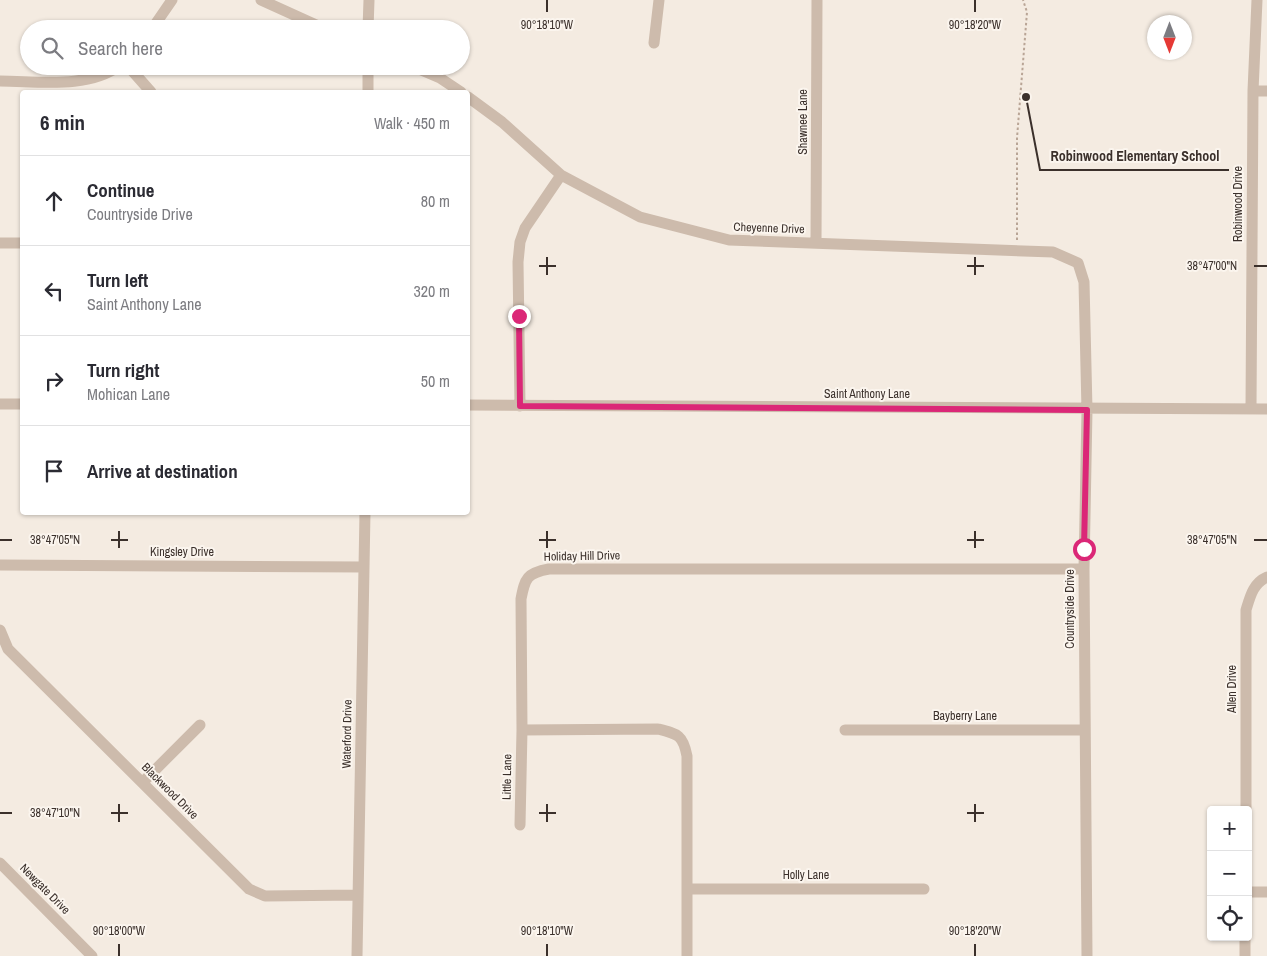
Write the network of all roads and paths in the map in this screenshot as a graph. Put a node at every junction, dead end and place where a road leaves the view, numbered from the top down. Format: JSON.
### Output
{"nodes":[{"id":1,"x":172,"y":0,"type":"edge"},
{"id":2,"x":261,"y":0,"type":"edge"},
{"id":3,"x":369,"y":0,"type":"edge"},
{"id":4,"x":659,"y":0,"type":"edge"},
{"id":5,"x":817,"y":0,"type":"edge"},
{"id":6,"x":1023,"y":0,"type":"edge"},
{"id":7,"x":1257,"y":0,"type":"edge"},
{"id":8,"x":158,"y":20,"type":"edge"},
{"id":9,"x":305,"y":20,"type":"edge"},
{"id":10,"x":368,"y":20,"type":"edge"},
{"id":11,"x":654,"y":43,"type":"dead end"},
{"id":12,"x":104,"y":75,"type":"edge"},
{"id":13,"x":136,"y":75,"type":"edge"},
{"id":14,"x":368,"y":75,"type":"edge"},
{"id":15,"x":433,"y":75,"type":"edge"},
{"id":16,"x":0,"y":81,"type":"edge"},
{"id":17,"x":149,"y":90,"type":"edge"},
{"id":18,"x":368,"y":90,"type":"edge"},
{"id":19,"x":458,"y":90,"type":"edge"},
{"id":20,"x":1252,"y":91,"type":"junction"},
{"id":21,"x":1267,"y":91,"type":"edge"},
{"id":22,"x":470,"y":98,"type":"edge"},
{"id":23,"x":561,"y":175,"type":"junction"},
{"id":24,"x":0,"y":243,"type":"edge"},
{"id":25,"x":20,"y":243,"type":"edge"},
{"id":26,"x":816,"y":243,"type":"junction"},
{"id":27,"x":1017,"y":250,"type":"junction"},
{"id":28,"x":1078,"y":263,"type":"joint"},
{"id":29,"x":0,"y":404,"type":"edge"},
{"id":30,"x":20,"y":404,"type":"edge"},
{"id":31,"x":470,"y":405,"type":"edge"},
{"id":32,"x":520,"y":406,"type":"junction"},
{"id":33,"x":1251,"y":409,"type":"junction"},
{"id":34,"x":1267,"y":409,"type":"edge"},
{"id":35,"x":1087,"y":410,"type":"junction"},
{"id":36,"x":365,"y":515,"type":"edge"},
{"id":37,"x":0,"y":566,"type":"edge"},
{"id":38,"x":364,"y":567,"type":"junction"},
{"id":39,"x":1084,"y":569,"type":"junction"},
{"id":40,"x":1267,"y":577,"type":"edge"},
{"id":41,"x":0,"y":630,"type":"edge"},
{"id":42,"x":200,"y":725,"type":"dead end"},
{"id":43,"x":522,"y":730,"type":"junction"},
{"id":44,"x":845,"y":730,"type":"dead end"},
{"id":45,"x":1085,"y":730,"type":"junction"},
{"id":46,"x":143,"y":782,"type":"junction"},
{"id":47,"x":1246,"y":806,"type":"edge"},
{"id":48,"x":520,"y":825,"type":"dead end"},
{"id":49,"x":0,"y":863,"type":"edge"},
{"id":50,"x":687,"y":889,"type":"junction"},
{"id":51,"x":924,"y":889,"type":"dead end"},
{"id":52,"x":1252,"y":892,"type":"edge"},
{"id":53,"x":1267,"y":892,"type":"edge"},
{"id":54,"x":358,"y":895,"type":"junction"},
{"id":55,"x":1245,"y":941,"type":"edge"},
{"id":56,"x":92,"y":956,"type":"edge"},
{"id":57,"x":357,"y":956,"type":"edge"},
{"id":58,"x":687,"y":956,"type":"edge"},
{"id":59,"x":1087,"y":956,"type":"edge"},
{"id":60,"x":1245,"y":956,"type":"edge"}],
"edges":[{"from":1,"to":8,"type":"street"},
{"from":2,"to":9,"type":"street"},
{"from":3,"to":10,"type":"street"},
{"from":4,"to":11,"type":"street"},
{"from":5,"to":26,"type":"street","name":"Shawnee Lane"},
{"from":6,"to":27,"type":"path"},
{"from":7,"to":20,"type":"street","name":"Robinwood Drive"},
{"from":12,"to":16,"type":"street"},
{"from":13,"to":17,"type":"street"},
{"from":14,"to":18,"type":"street"},
{"from":15,"to":19,"type":"street"},
{"from":20,"to":21,"type":"street"},
{"from":20,"to":33,"type":"street","name":"Robinwood Drive"},
{"from":22,"to":23,"type":"street","name":"Cheyenne Drive"},
{"from":23,"to":26,"type":"street","name":"Cheyenne Drive"},
{"from":23,"to":32,"type":"street"},
{"from":24,"to":25,"type":"street"},
{"from":26,"to":27,"type":"street","name":"Cheyenne Drive"},
{"from":27,"to":28,"type":"street","name":"Cheyenne Drive"},
{"from":28,"to":35,"type":"street","name":"Countryside Drive"},
{"from":29,"to":30,"type":"street"},
{"from":31,"to":32,"type":"street","name":"Saint Anthony Lane"},
{"from":32,"to":35,"type":"street","name":"Saint Anthony Lane"},
{"from":33,"to":34,"type":"street","name":"Saint Anthony Lane"},
{"from":33,"to":35,"type":"street","name":"Saint Anthony Lane"},
{"from":35,"to":39,"type":"street","name":"Countryside Drive"},
{"from":36,"to":38,"type":"street","name":"Waterford Drive"},
{"from":37,"to":38,"type":"street","name":"Kingsley Drive"},
{"from":38,"to":54,"type":"street","name":"Waterford Drive"},
{"from":39,"to":43,"type":"street","name":"Holiday Hill Drive"},
{"from":39,"to":45,"type":"street","name":"Countryside Drive"},
{"from":40,"to":47,"type":"street","name":"Allen Drive"},
{"from":41,"to":46,"type":"street","name":"Blackwood Drive"},
{"from":42,"to":46,"type":"street"},
{"from":43,"to":48,"type":"street","name":"Little Lane"},
{"from":43,"to":50,"type":"street"},
{"from":44,"to":45,"type":"street","name":"Bayberry Lane"},
{"from":45,"to":59,"type":"street","name":"Countryside Drive"},
{"from":46,"to":54,"type":"street","name":"Blackwood Drive"},
{"from":49,"to":56,"type":"street","name":"Newgate Drive"},
{"from":50,"to":51,"type":"street","name":"Holly Lane"},
{"from":50,"to":58,"type":"street"},
{"from":52,"to":53,"type":"street"},
{"from":54,"to":57,"type":"street","name":"Waterford Drive"},
{"from":55,"to":60,"type":"street"}]}
